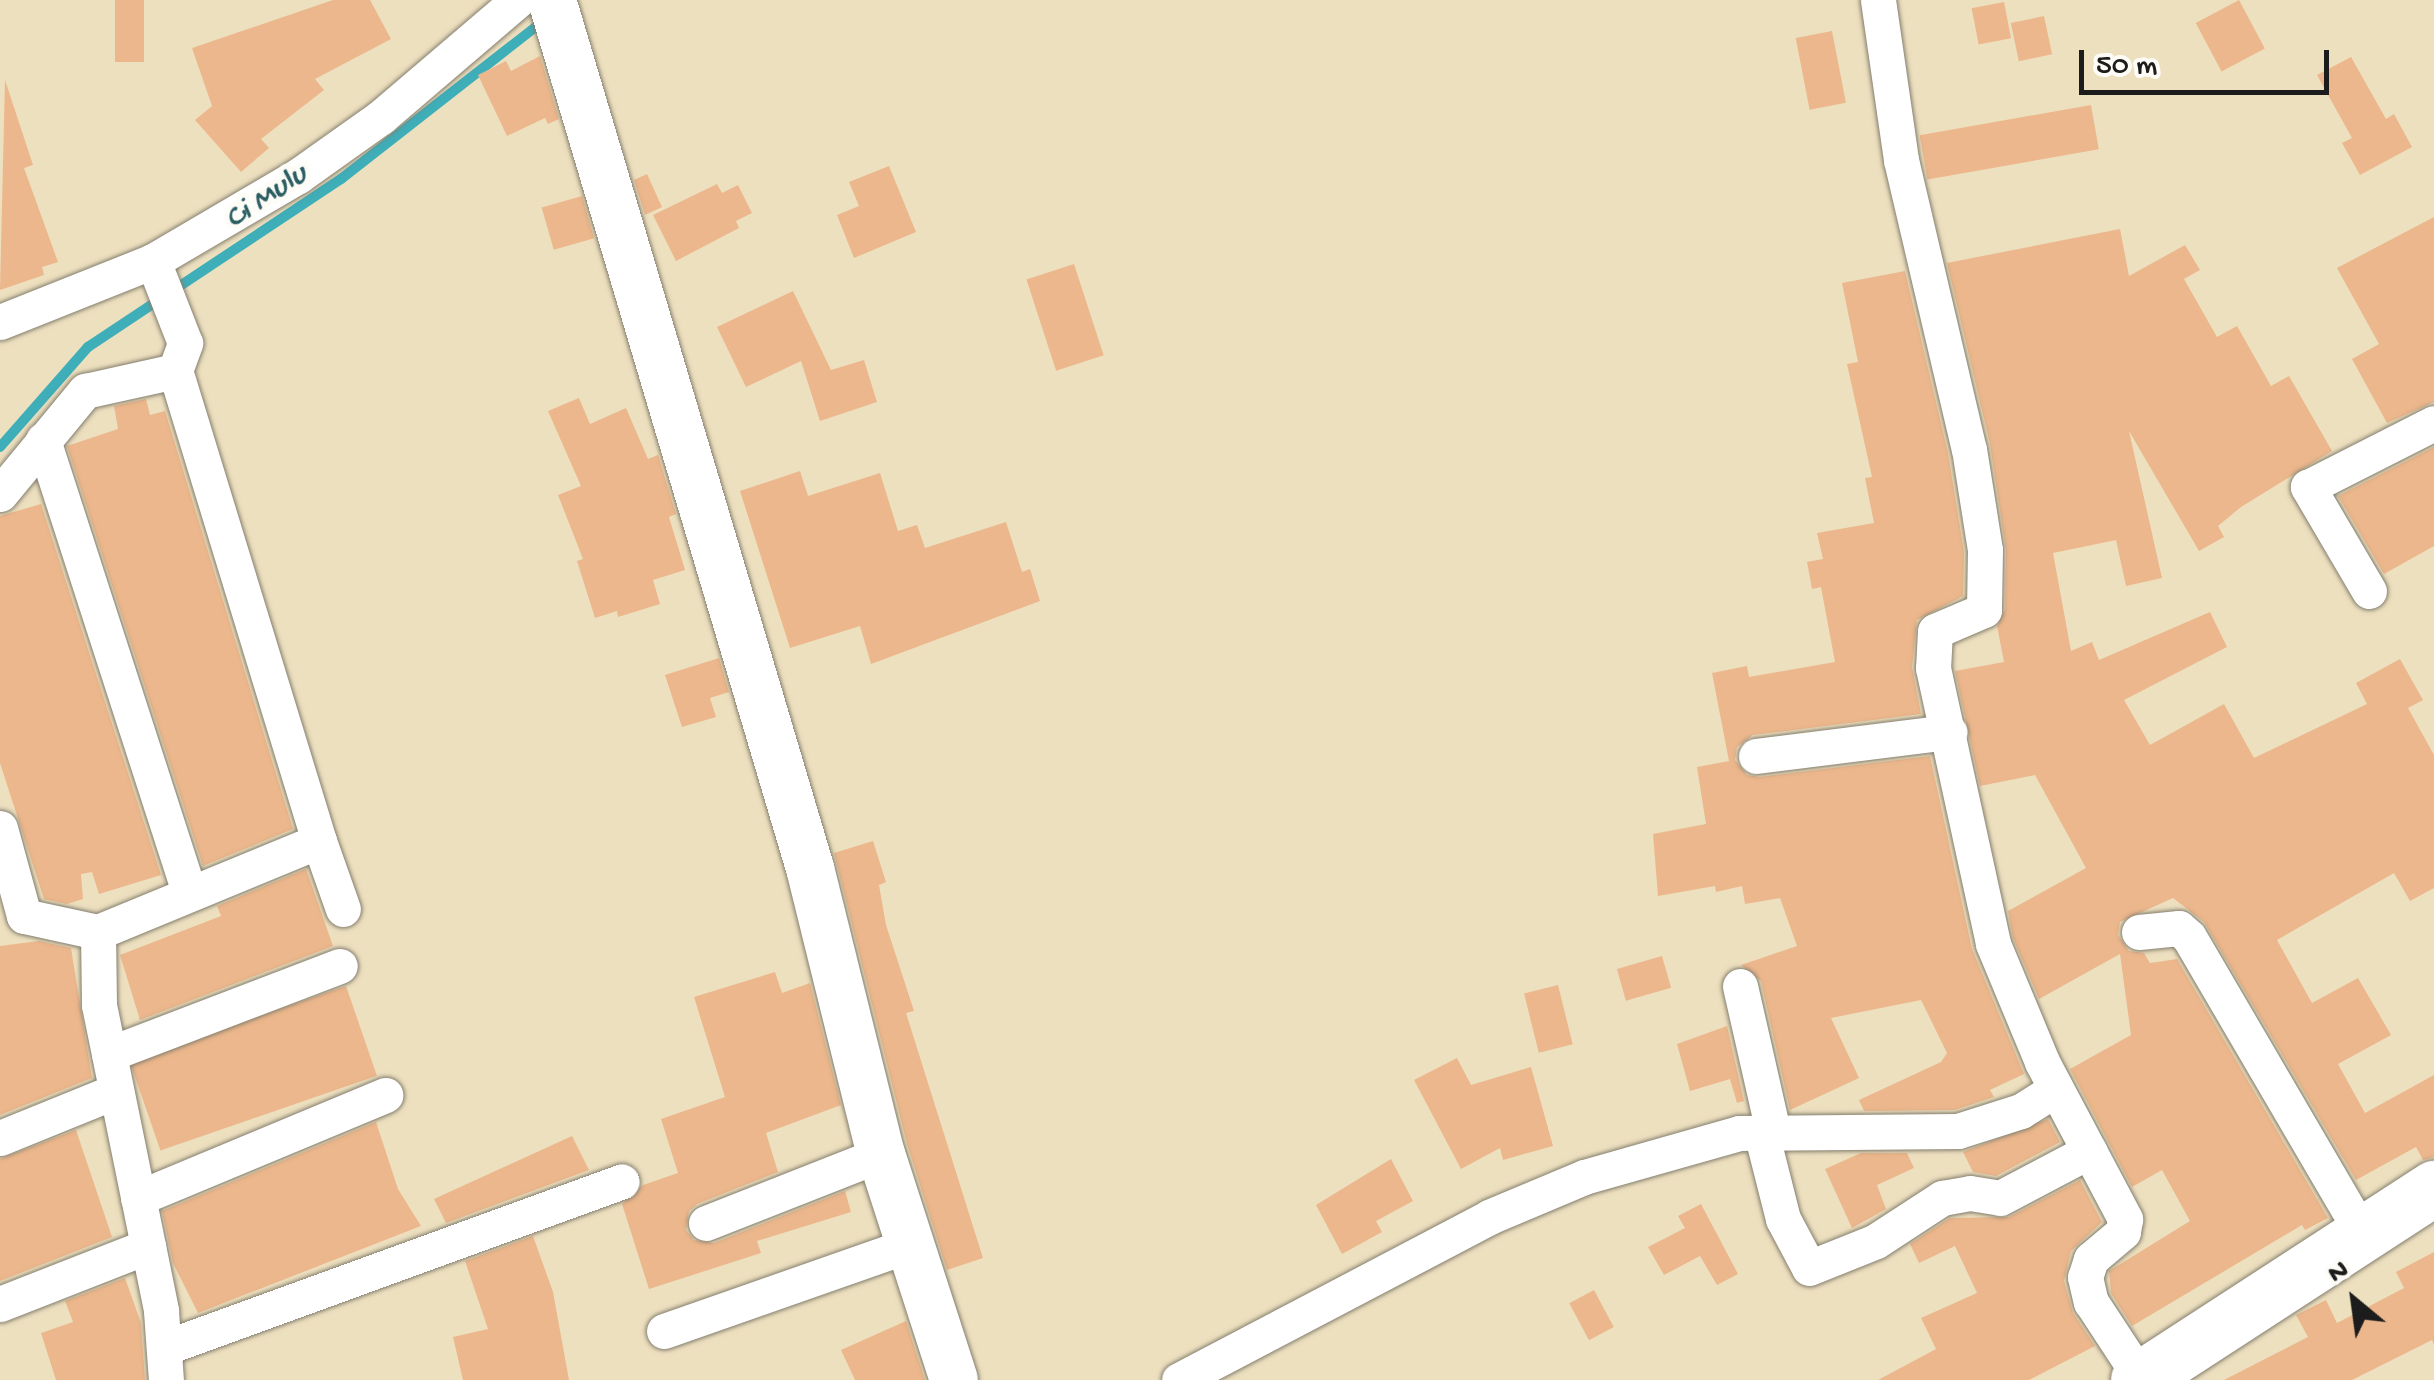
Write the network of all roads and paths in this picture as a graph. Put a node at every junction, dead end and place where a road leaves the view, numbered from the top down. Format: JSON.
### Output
{"nodes":[{"id":1,"x":518,"y":0,"type":"edge"},
{"id":2,"x":1878,"y":0,"type":"edge"},
{"id":3,"x":560,"y":20,"type":"edge"},
{"id":4,"x":157,"y":270,"type":"junction"},
{"id":5,"x":0,"y":322,"type":"edge"},
{"id":6,"x":175,"y":370,"type":"junction"},
{"id":7,"x":2434,"y":423,"type":"edge"},
{"id":8,"x":43,"y":440,"type":"junction"},
{"id":9,"x":0,"y":494,"type":"edge"},
{"id":10,"x":2368,"y":591,"type":"dead end"},
{"id":11,"x":1950,"y":732,"type":"junction"},
{"id":12,"x":1756,"y":756,"type":"dead end"},
{"id":13,"x":0,"y":828,"type":"edge"},
{"id":14,"x":319,"y":841,"type":"junction"},
{"id":15,"x":189,"y":892,"type":"junction"},
{"id":16,"x":343,"y":909,"type":"dead end"},
{"id":17,"x":12,"y":921,"type":"edge"},
{"id":18,"x":98,"y":932,"type":"junction"},
{"id":19,"x":2139,"y":932,"type":"dead end"},
{"id":20,"x":340,"y":966,"type":"dead end"},
{"id":21,"x":1740,"y":986,"type":"dead end"},
{"id":22,"x":109,"y":1054,"type":"junction"},
{"id":23,"x":2056,"y":1089,"type":"junction"},
{"id":24,"x":116,"y":1091,"type":"junction"},
{"id":25,"x":385,"y":1096,"type":"dead end"},
{"id":26,"x":1767,"y":1131,"type":"junction"},
{"id":27,"x":0,"y":1138,"type":"edge"},
{"id":28,"x":2089,"y":1151,"type":"junction"},
{"id":29,"x":881,"y":1154,"type":"junction"},
{"id":30,"x":622,"y":1181,"type":"dead end"},
{"id":31,"x":2434,"y":1188,"type":"edge"},
{"id":32,"x":138,"y":1198,"type":"junction"},
{"id":33,"x":706,"y":1223,"type":"dead end"},
{"id":34,"x":2363,"y":1235,"type":"junction"},
{"id":35,"x":912,"y":1244,"type":"junction"},
{"id":36,"x":148,"y":1246,"type":"junction"},
{"id":37,"x":0,"y":1304,"type":"edge"},
{"id":38,"x":664,"y":1331,"type":"dead end"},
{"id":39,"x":165,"y":1364,"type":"edge"},
{"id":40,"x":2140,"y":1379,"type":"edge"},
{"id":41,"x":954,"y":1380,"type":"edge"},
{"id":42,"x":1178,"y":1380,"type":"edge"}],
"edges":[{"from":1,"to":4,"type":"street"},
{"from":2,"to":11,"type":"street"},
{"from":3,"to":29,"type":"street"},
{"from":4,"to":5,"type":"street"},
{"from":4,"to":6,"type":"street"},
{"from":6,"to":8,"type":"street"},
{"from":6,"to":14,"type":"street"},
{"from":7,"to":10,"type":"street"},
{"from":8,"to":9,"type":"street"},
{"from":8,"to":15,"type":"street"},
{"from":11,"to":12,"type":"street"},
{"from":11,"to":23,"type":"street"},
{"from":13,"to":17,"type":"street"},
{"from":14,"to":15,"type":"street"},
{"from":14,"to":16,"type":"street"},
{"from":15,"to":18,"type":"street"},
{"from":17,"to":18,"type":"street"},
{"from":18,"to":22,"type":"street"},
{"from":19,"to":34,"type":"street"},
{"from":20,"to":22,"type":"street"},
{"from":21,"to":26,"type":"street"},
{"from":22,"to":24,"type":"street"},
{"from":23,"to":26,"type":"street"},
{"from":23,"to":28,"type":"street"},
{"from":24,"to":27,"type":"street"},
{"from":24,"to":32,"type":"street"},
{"from":25,"to":32,"type":"street"},
{"from":26,"to":28,"type":"street"},
{"from":26,"to":42,"type":"street"},
{"from":28,"to":40,"type":"street"},
{"from":29,"to":33,"type":"street"},
{"from":29,"to":35,"type":"street"},
{"from":30,"to":39,"type":"street"},
{"from":31,"to":34,"type":"main road"},
{"from":32,"to":36,"type":"street"},
{"from":34,"to":40,"type":"main road"},
{"from":35,"to":38,"type":"street"},
{"from":35,"to":41,"type":"street"},
{"from":36,"to":37,"type":"street"},
{"from":36,"to":39,"type":"street"}]}
